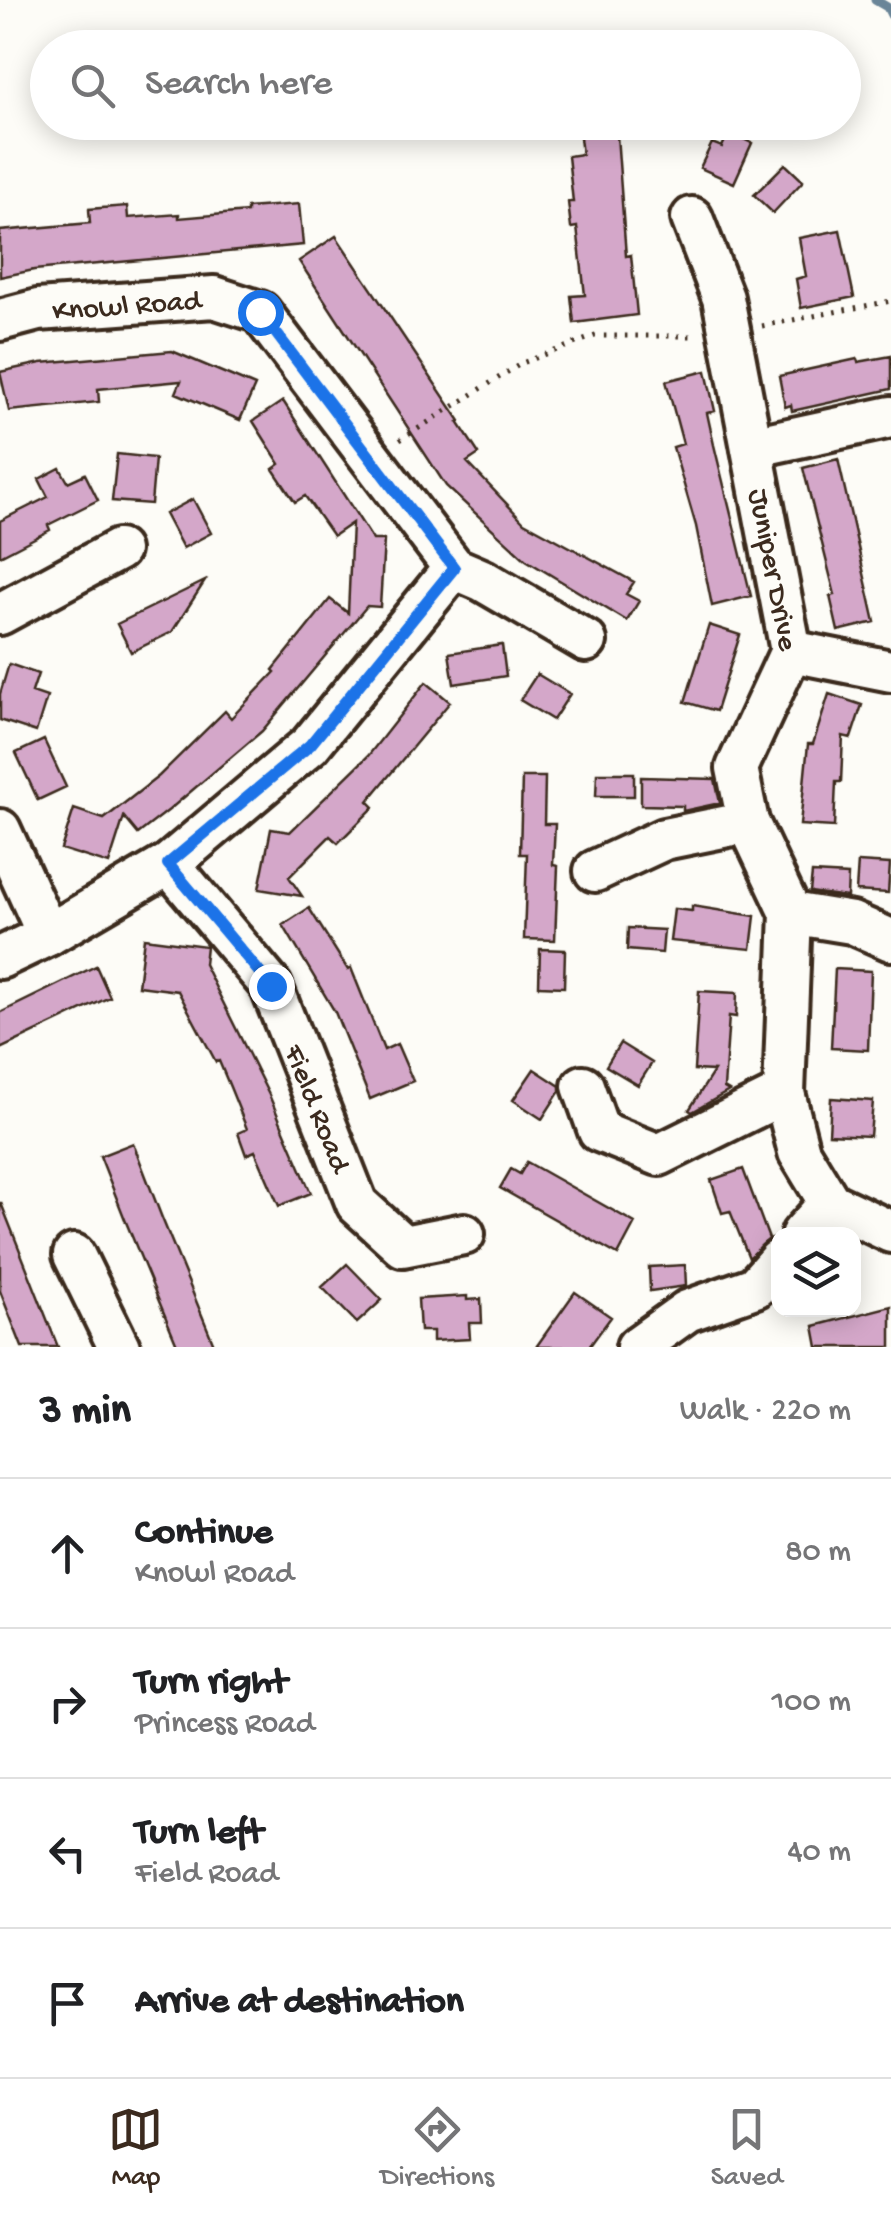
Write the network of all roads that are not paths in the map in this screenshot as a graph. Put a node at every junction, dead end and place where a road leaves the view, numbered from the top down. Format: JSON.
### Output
{"nodes":[{"id":1,"x":692,"y":218,"type":"dead end"},
{"id":2,"x":0,"y":320,"type":"edge"},
{"id":3,"x":891,"y":418,"type":"edge"},
{"id":4,"x":752,"y":447,"type":"junction"},
{"id":5,"x":118,"y":550,"type":"dead end"},
{"id":6,"x":454,"y":568,"type":"junction"},
{"id":7,"x":0,"y":614,"type":"edge"},
{"id":8,"x":586,"y":641,"type":"dead end"},
{"id":9,"x":791,"y":651,"type":"junction"},
{"id":10,"x":891,"y":672,"type":"edge"},
{"id":11,"x":748,"y":822,"type":"junction"},
{"id":12,"x":0,"y":830,"type":"edge"},
{"id":13,"x":168,"y":864,"type":"junction"},
{"id":14,"x":595,"y":872,"type":"dead end"},
{"id":15,"x":791,"y":913,"type":"junction"},
{"id":16,"x":48,"y":935,"type":"junction"},
{"id":17,"x":891,"y":940,"type":"edge"},
{"id":18,"x":0,"y":958,"type":"edge"},
{"id":19,"x":584,"y":1086,"type":"dead end"},
{"id":20,"x":784,"y":1093,"type":"junction"},
{"id":21,"x":830,"y":1204,"type":"junction"},
{"id":22,"x":809,"y":1227,"type":"edge"},
{"id":23,"x":891,"y":1232,"type":"edge"},
{"id":24,"x":464,"y":1234,"type":"dead end"},
{"id":25,"x":74,"y":1255,"type":"dead end"},
{"id":26,"x":771,"y":1268,"type":"edge"},
{"id":27,"x":119,"y":1347,"type":"edge"},
{"id":28,"x":637,"y":1347,"type":"edge"}],
"edges":[{"from":1,"to":4,"type":"street","name":"Juniper Drive"},
{"from":2,"to":6,"type":"street","name":"Knowl Road"},
{"from":3,"to":4,"type":"street"},
{"from":4,"to":9,"type":"street","name":"Juniper Drive"},
{"from":5,"to":7,"type":"street"},
{"from":6,"to":8,"type":"street","name":"Knowl Road"},
{"from":6,"to":13,"type":"street"},
{"from":9,"to":10,"type":"street"},
{"from":9,"to":11,"type":"street","name":"Juniper Drive"},
{"from":11,"to":14,"type":"street"},
{"from":11,"to":15,"type":"street","name":"Juniper Drive"},
{"from":12,"to":16,"type":"street"},
{"from":13,"to":16,"type":"street"},
{"from":13,"to":24,"type":"street","name":"Field Road"},
{"from":15,"to":17,"type":"street"},
{"from":15,"to":20,"type":"street","name":"Juniper Drive"},
{"from":16,"to":18,"type":"street"},
{"from":19,"to":20,"type":"street"},
{"from":20,"to":21,"type":"street","name":"Juniper Drive"},
{"from":21,"to":22,"type":"street"},
{"from":21,"to":23,"type":"street"},
{"from":25,"to":27,"type":"street"},
{"from":26,"to":28,"type":"street"}]}
